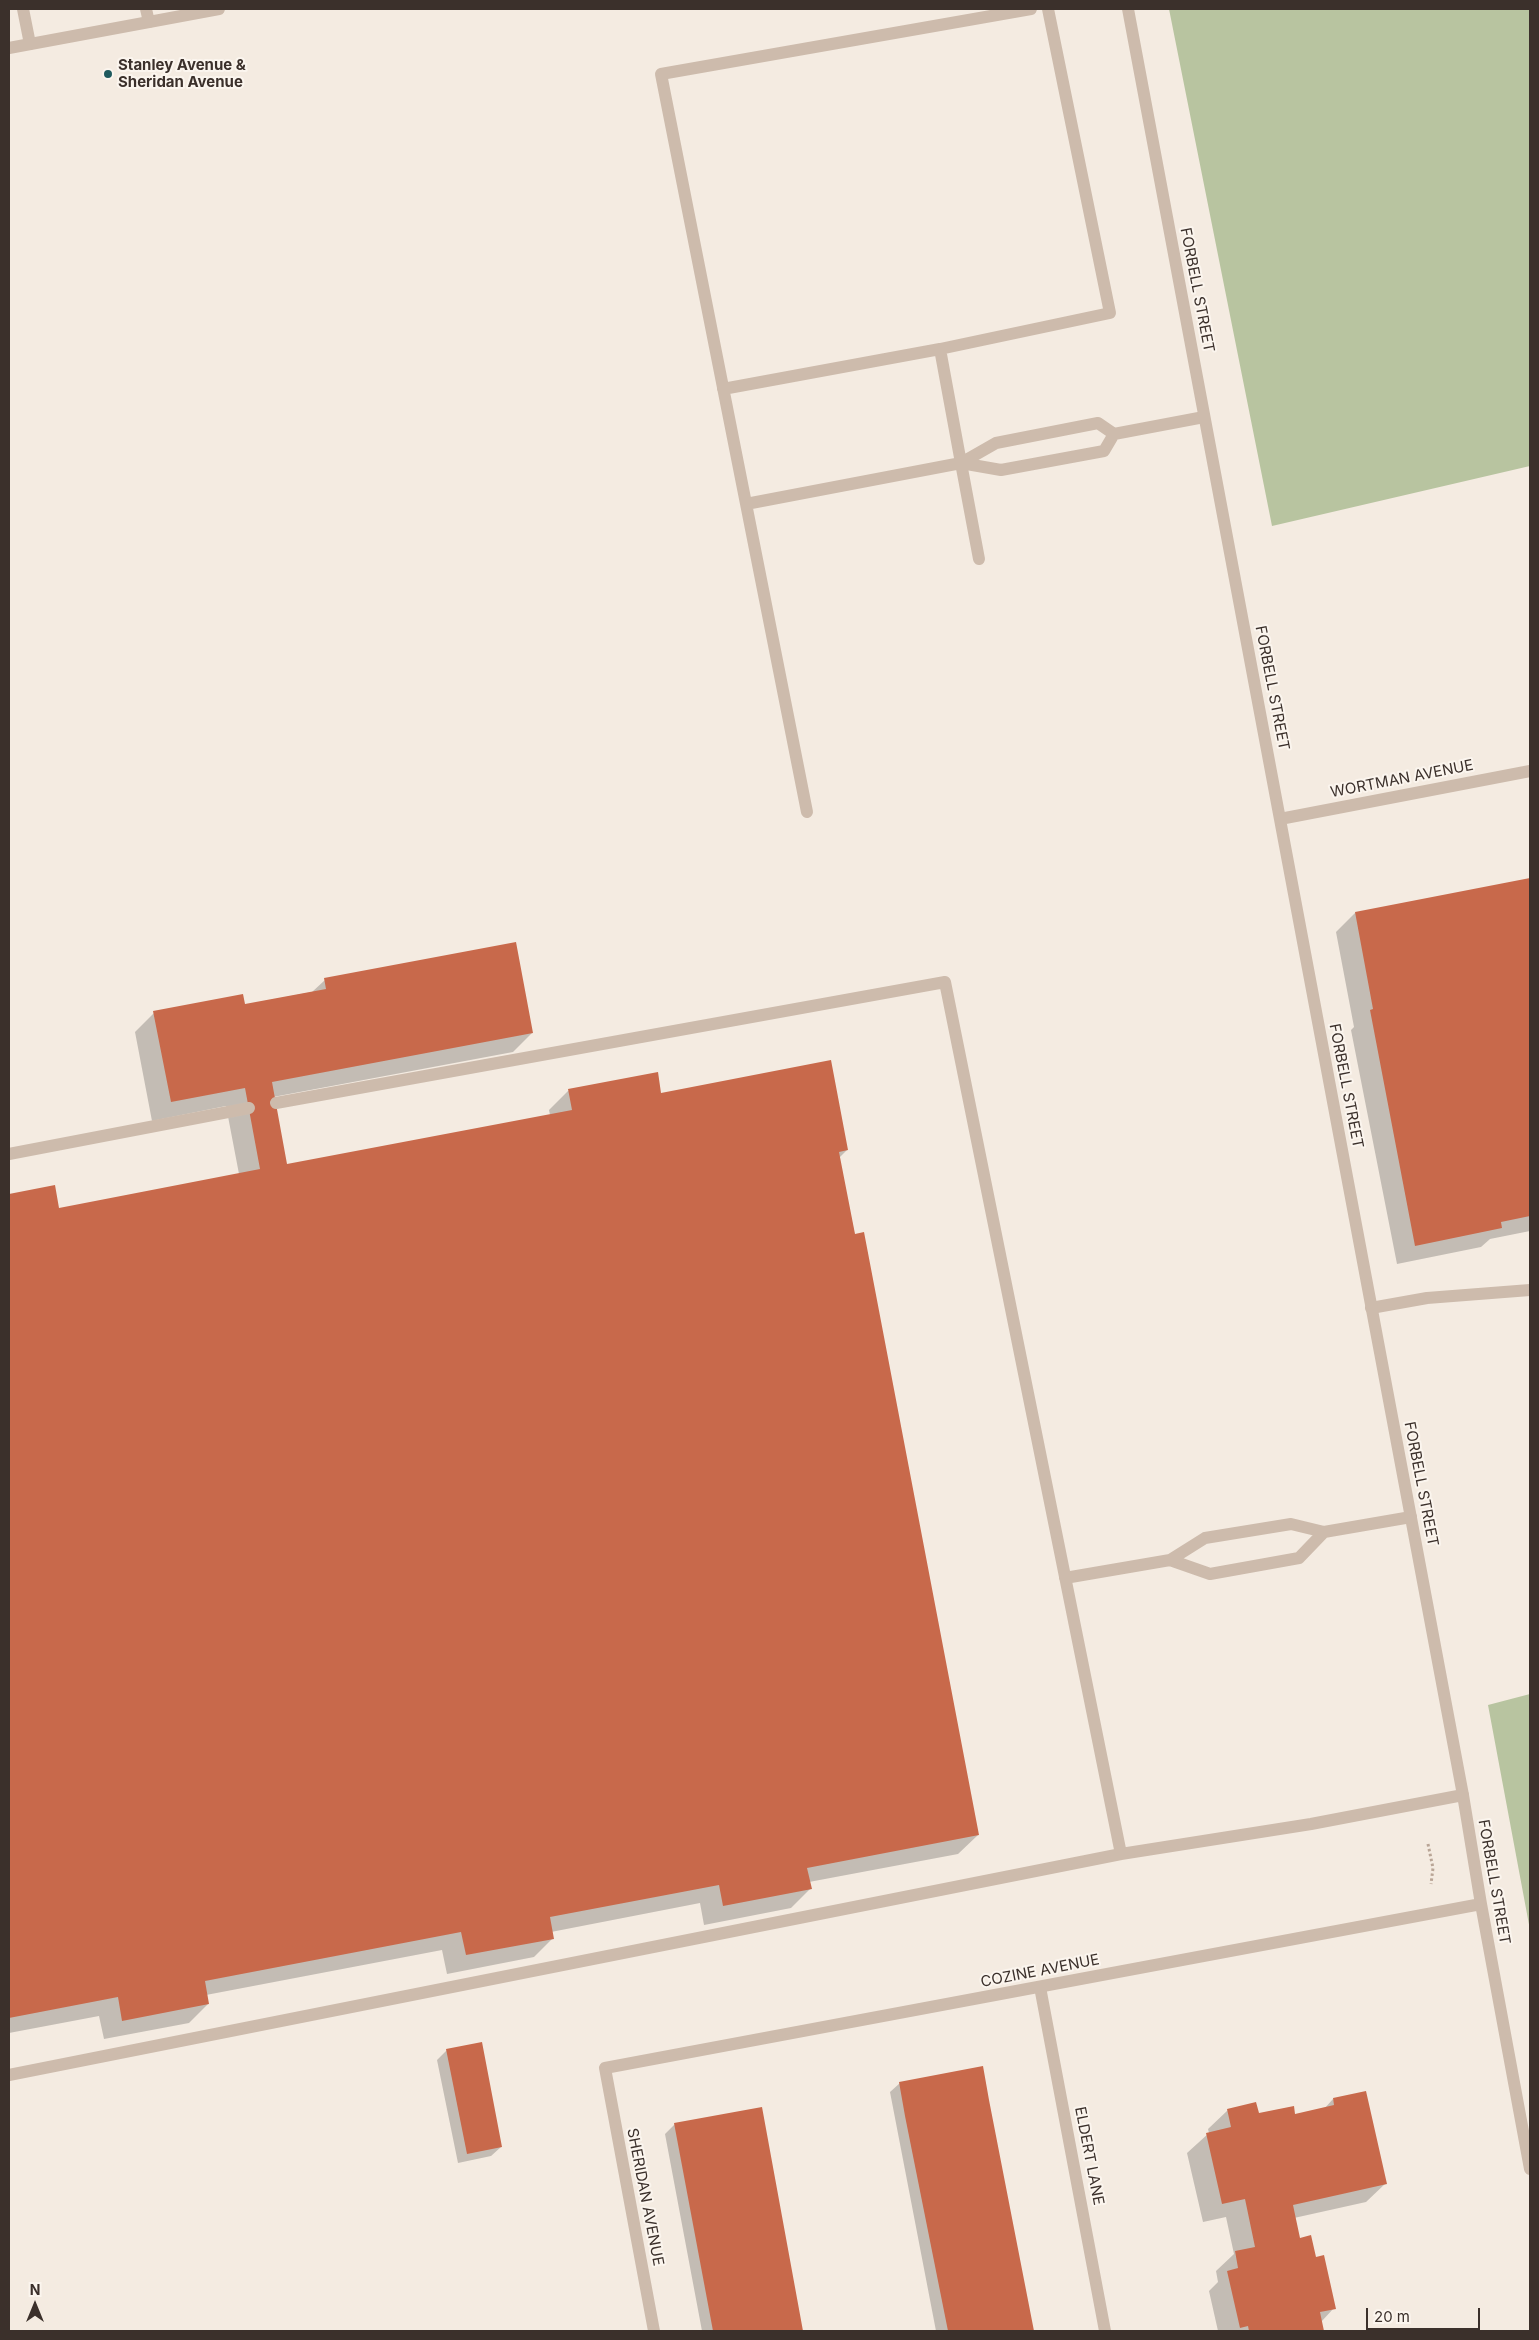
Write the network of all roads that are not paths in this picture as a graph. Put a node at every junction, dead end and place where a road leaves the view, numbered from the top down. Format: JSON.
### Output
{"nodes":[{"id":1,"x":23,"y":9,"type":"edge"},
{"id":2,"x":146,"y":9,"type":"edge"},
{"id":3,"x":219,"y":9,"type":"edge"},
{"id":4,"x":1031,"y":9,"type":"edge"},
{"id":5,"x":1048,"y":9,"type":"edge"},
{"id":6,"x":1128,"y":9,"type":"edge"},
{"id":7,"x":149,"y":22,"type":"junction"},
{"id":8,"x":30,"y":44,"type":"junction"},
{"id":9,"x":9,"y":48,"type":"edge"},
{"id":10,"x":940,"y":349,"type":"junction"},
{"id":11,"x":723,"y":389,"type":"junction"},
{"id":12,"x":1204,"y":417,"type":"junction"},
{"id":13,"x":1114,"y":434,"type":"junction"},
{"id":14,"x":961,"y":463,"type":"junction"},
{"id":15,"x":746,"y":504,"type":"junction"},
{"id":16,"x":980,"y":560,"type":"dead end"},
{"id":17,"x":1530,"y":771,"type":"edge"},
{"id":18,"x":807,"y":812,"type":"dead end"},
{"id":19,"x":1280,"y":819,"type":"junction"},
{"id":20,"x":276,"y":1103,"type":"dead end"},
{"id":21,"x":249,"y":1108,"type":"dead end"},
{"id":22,"x":9,"y":1154,"type":"edge"},
{"id":23,"x":1530,"y":1290,"type":"edge"},
{"id":24,"x":1371,"y":1308,"type":"junction"},
{"id":25,"x":1411,"y":1517,"type":"junction"},
{"id":26,"x":1324,"y":1532,"type":"junction"},
{"id":27,"x":1170,"y":1560,"type":"junction"},
{"id":28,"x":1065,"y":1578,"type":"junction"},
{"id":29,"x":1463,"y":1795,"type":"junction"},
{"id":30,"x":1121,"y":1854,"type":"junction"},
{"id":31,"x":1481,"y":1904,"type":"junction"},
{"id":32,"x":1040,"y":1987,"type":"junction"},
{"id":33,"x":605,"y":2068,"type":"joint"},
{"id":34,"x":9,"y":2076,"type":"edge"},
{"id":35,"x":1530,"y":2169,"type":"edge"},
{"id":36,"x":654,"y":2331,"type":"edge"},
{"id":37,"x":1105,"y":2331,"type":"edge"}],
"edges":[{"from":1,"to":8,"type":"street"},
{"from":2,"to":7,"type":"street"},
{"from":3,"to":7,"type":"street"},
{"from":4,"to":11,"type":"street"},
{"from":5,"to":10,"type":"street"},
{"from":6,"to":12,"type":"street","name":"FORBELL STREET"},
{"from":7,"to":8,"type":"street"},
{"from":8,"to":9,"type":"street"},
{"from":10,"to":11,"type":"street"},
{"from":10,"to":14,"type":"street"},
{"from":11,"to":15,"type":"street"},
{"from":12,"to":13,"type":"street"},
{"from":12,"to":19,"type":"street","name":"FORBELL STREET"},
{"from":13,"to":14,"type":"street"},
{"from":13,"to":14,"type":"street"},
{"from":14,"to":15,"type":"street"},
{"from":14,"to":16,"type":"street"},
{"from":15,"to":18,"type":"street"},
{"from":17,"to":19,"type":"street","name":"WORTMAN AVENUE"},
{"from":19,"to":24,"type":"street","name":"FORBELL STREET"},
{"from":20,"to":28,"type":"street"},
{"from":21,"to":22,"type":"street"},
{"from":23,"to":24,"type":"street"},
{"from":24,"to":25,"type":"street","name":"FORBELL STREET"},
{"from":25,"to":26,"type":"street"},
{"from":25,"to":29,"type":"street","name":"FORBELL STREET"},
{"from":26,"to":27,"type":"street"},
{"from":26,"to":27,"type":"street"},
{"from":27,"to":28,"type":"street"},
{"from":28,"to":30,"type":"street"},
{"from":29,"to":30,"type":"street"},
{"from":29,"to":31,"type":"street","name":"FORBELL STREET"},
{"from":30,"to":34,"type":"street"},
{"from":31,"to":32,"type":"street","name":"COZINE AVENUE"},
{"from":31,"to":35,"type":"street","name":"FORBELL STREET"},
{"from":32,"to":33,"type":"street","name":"COZINE AVENUE"},
{"from":32,"to":37,"type":"street","name":"ELDERT LANE"},
{"from":33,"to":36,"type":"street","name":"SHERIDAN AVENUE"}]}
